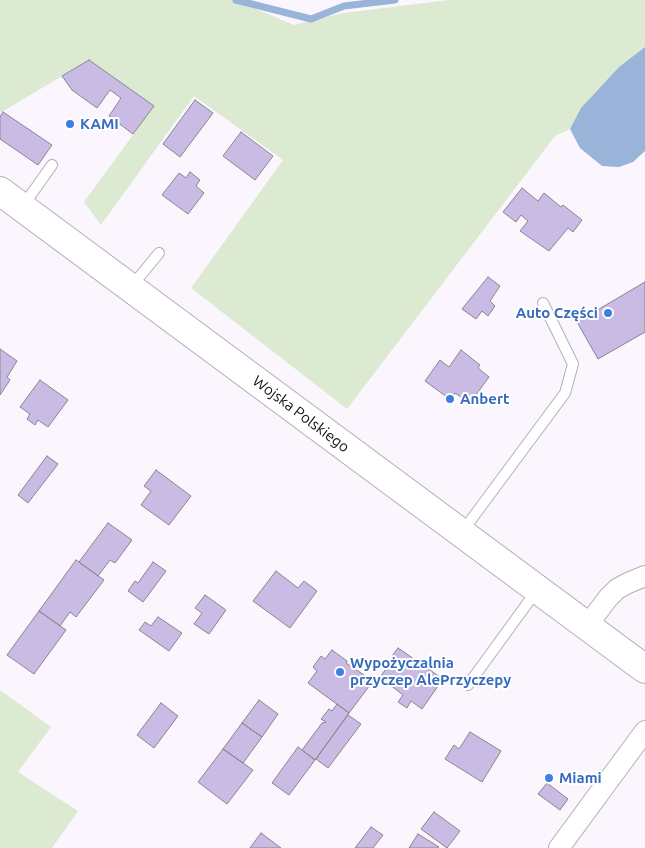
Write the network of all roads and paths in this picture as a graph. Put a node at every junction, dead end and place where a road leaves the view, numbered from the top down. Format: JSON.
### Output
{"nodes":[{"id":1,"x":52,"y":165,"type":"dead end"},
{"id":2,"x":0,"y":191,"type":"edge"},
{"id":3,"x":22,"y":207,"type":"junction"},
{"id":4,"x":159,"y":253,"type":"dead end"},
{"id":5,"x":130,"y":288,"type":"junction"},
{"id":6,"x":542,"y":303,"type":"dead end"},
{"id":7,"x":462,"y":533,"type":"junction"},
{"id":8,"x":645,"y":576,"type":"edge"},
{"id":9,"x":538,"y":589,"type":"junction"},
{"id":10,"x":595,"y":632,"type":"junction"},
{"id":11,"x":645,"y":669,"type":"edge"},
{"id":12,"x":468,"y":685,"type":"dead end"},
{"id":13,"x":645,"y":731,"type":"edge"},
{"id":14,"x":559,"y":848,"type":"edge"}],
"edges":[{"from":1,"to":3,"type":"lane"},
{"from":2,"to":3,"type":"main road","name":"Wojska Polskiego"},
{"from":3,"to":5,"type":"main road","name":"Wojska Polskiego"},
{"from":4,"to":5,"type":"lane"},
{"from":5,"to":7,"type":"main road","name":"Wojska Polskiego"},
{"from":6,"to":7,"type":"lane"},
{"from":7,"to":9,"type":"main road","name":"Wojska Polskiego"},
{"from":8,"to":10,"type":"street"},
{"from":9,"to":10,"type":"main road","name":"Wojska Polskiego"},
{"from":9,"to":12,"type":"lane"},
{"from":10,"to":11,"type":"main road","name":"Wojska Polskiego"},
{"from":13,"to":14,"type":"street"}]}
